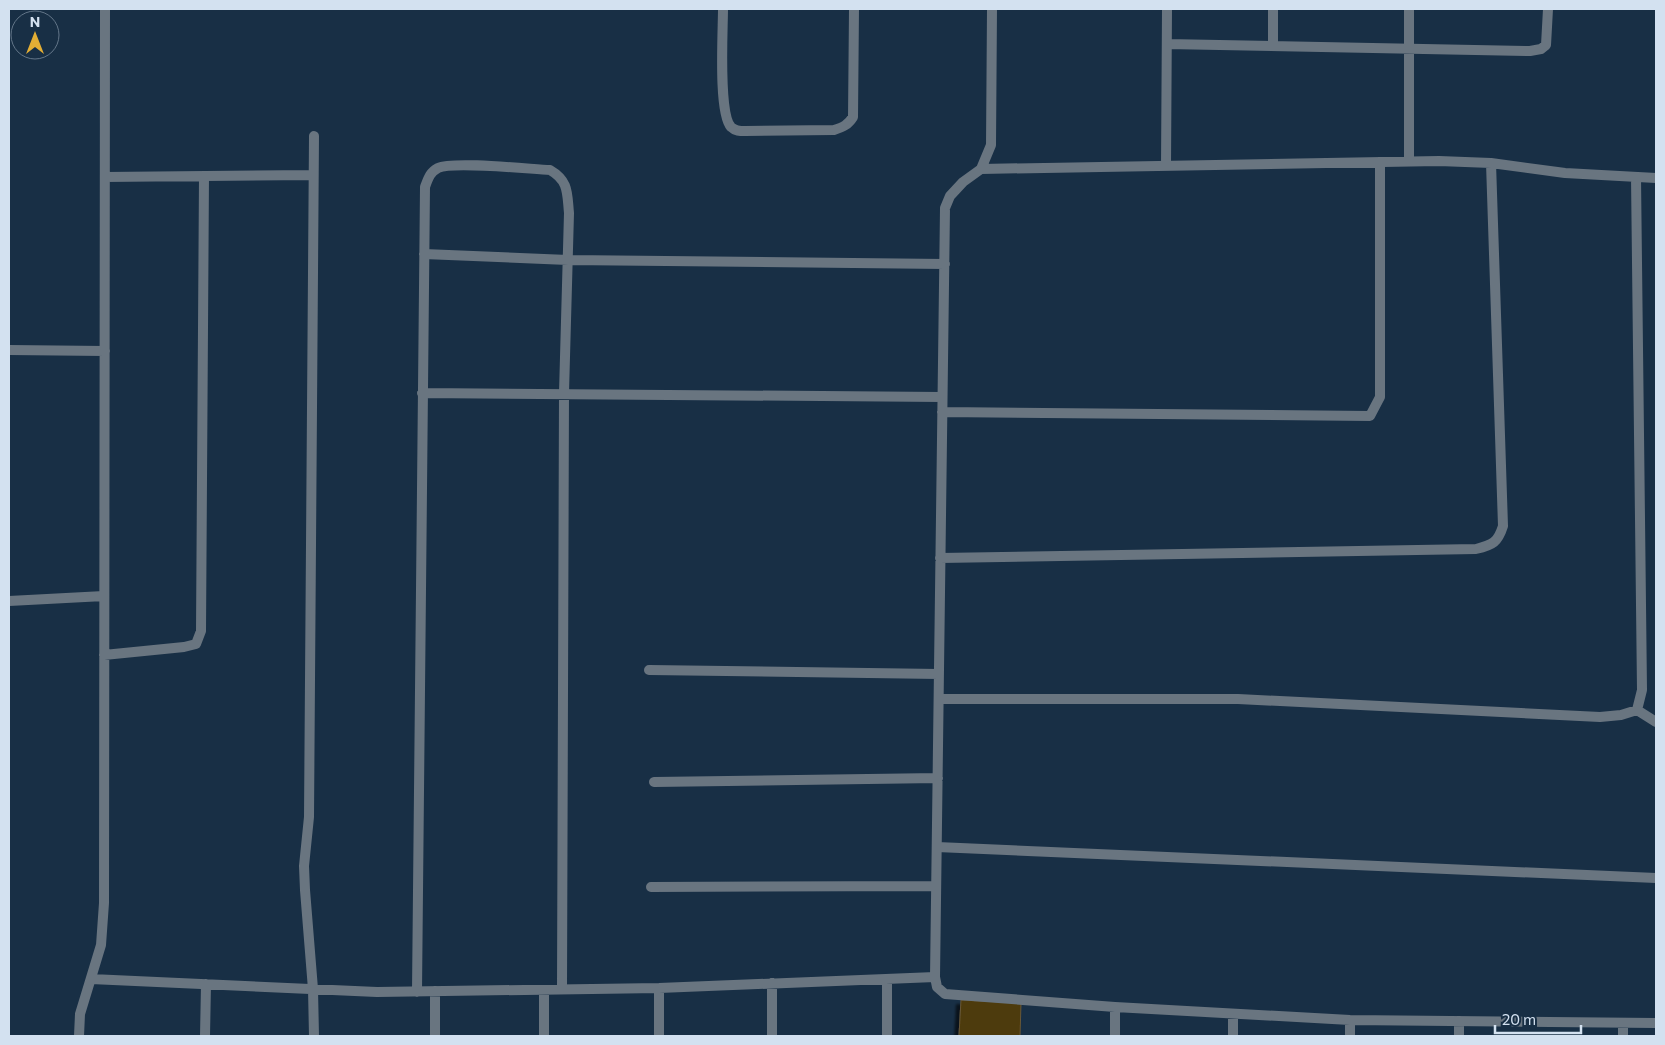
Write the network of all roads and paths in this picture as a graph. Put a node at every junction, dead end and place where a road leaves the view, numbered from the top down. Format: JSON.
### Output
{"nodes":[{"id":1,"x":105,"y":9,"type":"edge"},
{"id":2,"x":724,"y":9,"type":"edge"},
{"id":3,"x":854,"y":9,"type":"edge"},
{"id":4,"x":992,"y":9,"type":"edge"},
{"id":5,"x":1167,"y":9,"type":"edge"},
{"id":6,"x":1274,"y":9,"type":"edge"},
{"id":7,"x":1409,"y":9,"type":"edge"},
{"id":8,"x":1548,"y":9,"type":"edge"},
{"id":9,"x":1167,"y":44,"type":"junction"},
{"id":10,"x":1273,"y":46,"type":"junction"},
{"id":11,"x":1408,"y":49,"type":"junction"},
{"id":12,"x":314,"y":136,"type":"dead end"},
{"id":13,"x":1409,"y":161,"type":"junction"},
{"id":14,"x":1380,"y":162,"type":"junction"},
{"id":15,"x":1491,"y":162,"type":"junction"},
{"id":16,"x":1166,"y":166,"type":"junction"},
{"id":17,"x":980,"y":169,"type":"junction"},
{"id":18,"x":204,"y":176,"type":"junction"},
{"id":19,"x":313,"y":176,"type":"junction"},
{"id":20,"x":105,"y":177,"type":"junction"},
{"id":21,"x":1636,"y":177,"type":"junction"},
{"id":22,"x":1656,"y":178,"type":"edge"},
{"id":23,"x":424,"y":254,"type":"junction"},
{"id":24,"x":568,"y":260,"type":"junction"},
{"id":25,"x":944,"y":264,"type":"junction"},
{"id":26,"x":9,"y":350,"type":"edge"},
{"id":27,"x":105,"y":351,"type":"junction"},
{"id":28,"x":422,"y":393,"type":"junction"},
{"id":29,"x":564,"y":393,"type":"junction"},
{"id":30,"x":942,"y":397,"type":"junction"},
{"id":31,"x":942,"y":412,"type":"junction"},
{"id":32,"x":940,"y":558,"type":"junction"},
{"id":33,"x":104,"y":596,"type":"junction"},
{"id":34,"x":9,"y":601,"type":"edge"},
{"id":35,"x":104,"y":655,"type":"junction"},
{"id":36,"x":649,"y":670,"type":"dead end"},
{"id":37,"x":939,"y":674,"type":"junction"},
{"id":38,"x":939,"y":700,"type":"junction"},
{"id":39,"x":1637,"y":710,"type":"junction"},
{"id":40,"x":1656,"y":722,"type":"edge"},
{"id":41,"x":938,"y":778,"type":"junction"},
{"id":42,"x":654,"y":782,"type":"dead end"},
{"id":43,"x":937,"y":847,"type":"junction"},
{"id":44,"x":1656,"y":878,"type":"edge"},
{"id":45,"x":936,"y":886,"type":"junction"},
{"id":46,"x":652,"y":887,"type":"dead end"},
{"id":47,"x":935,"y":977,"type":"junction"},
{"id":48,"x":91,"y":979,"type":"junction"},
{"id":49,"x":887,"y":979,"type":"junction"},
{"id":50,"x":772,"y":983,"type":"junction"},
{"id":51,"x":206,"y":984,"type":"junction"},
{"id":52,"x":659,"y":988,"type":"junction"},
{"id":53,"x":313,"y":989,"type":"junction"},
{"id":54,"x":562,"y":989,"type":"junction"},
{"id":55,"x":544,"y":990,"type":"junction"},
{"id":56,"x":435,"y":991,"type":"junction"},
{"id":57,"x":417,"y":992,"type":"junction"},
{"id":58,"x":1116,"y":1007,"type":"junction"},
{"id":59,"x":1233,"y":1014,"type":"junction"},
{"id":60,"x":1350,"y":1020,"type":"junction"},
{"id":61,"x":1459,"y":1021,"type":"junction"},
{"id":62,"x":1623,"y":1023,"type":"junction"},
{"id":63,"x":1656,"y":1023,"type":"edge"},
{"id":64,"x":79,"y":1036,"type":"edge"},
{"id":65,"x":205,"y":1036,"type":"edge"},
{"id":66,"x":314,"y":1036,"type":"edge"},
{"id":67,"x":435,"y":1036,"type":"edge"},
{"id":68,"x":544,"y":1036,"type":"edge"},
{"id":69,"x":659,"y":1036,"type":"edge"},
{"id":70,"x":772,"y":1036,"type":"edge"},
{"id":71,"x":887,"y":1036,"type":"edge"},
{"id":72,"x":1115,"y":1036,"type":"edge"},
{"id":73,"x":1233,"y":1036,"type":"edge"},
{"id":74,"x":1350,"y":1036,"type":"edge"},
{"id":75,"x":1459,"y":1036,"type":"edge"},
{"id":76,"x":1623,"y":1036,"type":"edge"}],
"edges":[{"from":1,"to":20,"type":"street"},
{"from":2,"to":3,"type":"street"},
{"from":4,"to":17,"type":"street"},
{"from":5,"to":9,"type":"street"},
{"from":6,"to":10,"type":"street"},
{"from":7,"to":11,"type":"street"},
{"from":8,"to":11,"type":"street"},
{"from":9,"to":10,"type":"street"},
{"from":9,"to":16,"type":"street"},
{"from":10,"to":11,"type":"street"},
{"from":11,"to":13,"type":"street"},
{"from":12,"to":19,"type":"street"},
{"from":13,"to":14,"type":"street"},
{"from":13,"to":15,"type":"street"},
{"from":14,"to":16,"type":"street"},
{"from":14,"to":31,"type":"street"},
{"from":15,"to":21,"type":"street"},
{"from":15,"to":32,"type":"street"},
{"from":16,"to":17,"type":"street"},
{"from":17,"to":25,"type":"street"},
{"from":18,"to":19,"type":"street"},
{"from":18,"to":20,"type":"street"},
{"from":18,"to":35,"type":"street"},
{"from":19,"to":53,"type":"street"},
{"from":20,"to":27,"type":"street"},
{"from":21,"to":22,"type":"street"},
{"from":21,"to":39,"type":"street"},
{"from":23,"to":24,"type":"street"},
{"from":23,"to":24,"type":"street"},
{"from":23,"to":28,"type":"street"},
{"from":24,"to":25,"type":"street"},
{"from":24,"to":29,"type":"street"},
{"from":25,"to":30,"type":"street"},
{"from":26,"to":27,"type":"street"},
{"from":27,"to":33,"type":"street"},
{"from":28,"to":29,"type":"street"},
{"from":28,"to":57,"type":"street"},
{"from":29,"to":30,"type":"street"},
{"from":29,"to":54,"type":"street"},
{"from":30,"to":31,"type":"street"},
{"from":31,"to":32,"type":"street"},
{"from":32,"to":37,"type":"street"},
{"from":33,"to":34,"type":"street"},
{"from":33,"to":35,"type":"street"},
{"from":35,"to":48,"type":"street"},
{"from":36,"to":37,"type":"street"},
{"from":37,"to":38,"type":"street"},
{"from":38,"to":39,"type":"street"},
{"from":38,"to":41,"type":"street"},
{"from":39,"to":40,"type":"street"},
{"from":41,"to":42,"type":"street"},
{"from":41,"to":43,"type":"street"},
{"from":43,"to":44,"type":"street"},
{"from":43,"to":45,"type":"street"},
{"from":45,"to":46,"type":"street"},
{"from":45,"to":47,"type":"street"},
{"from":47,"to":49,"type":"street"},
{"from":47,"to":58,"type":"street"},
{"from":48,"to":51,"type":"street"},
{"from":48,"to":64,"type":"street"},
{"from":49,"to":50,"type":"street"},
{"from":49,"to":71,"type":"street"},
{"from":50,"to":52,"type":"street"},
{"from":50,"to":70,"type":"street"},
{"from":51,"to":53,"type":"street"},
{"from":51,"to":65,"type":"street"},
{"from":52,"to":54,"type":"street"},
{"from":52,"to":69,"type":"street"},
{"from":53,"to":57,"type":"street"},
{"from":53,"to":66,"type":"street"},
{"from":54,"to":55,"type":"street"},
{"from":55,"to":56,"type":"street"},
{"from":55,"to":68,"type":"street"},
{"from":56,"to":57,"type":"street"},
{"from":56,"to":67,"type":"street"},
{"from":58,"to":59,"type":"street"},
{"from":58,"to":72,"type":"street"},
{"from":59,"to":60,"type":"street"},
{"from":59,"to":73,"type":"street"},
{"from":60,"to":61,"type":"street"},
{"from":60,"to":74,"type":"street"},
{"from":61,"to":62,"type":"street"},
{"from":61,"to":75,"type":"street"},
{"from":62,"to":63,"type":"street"},
{"from":62,"to":76,"type":"street"}]}
